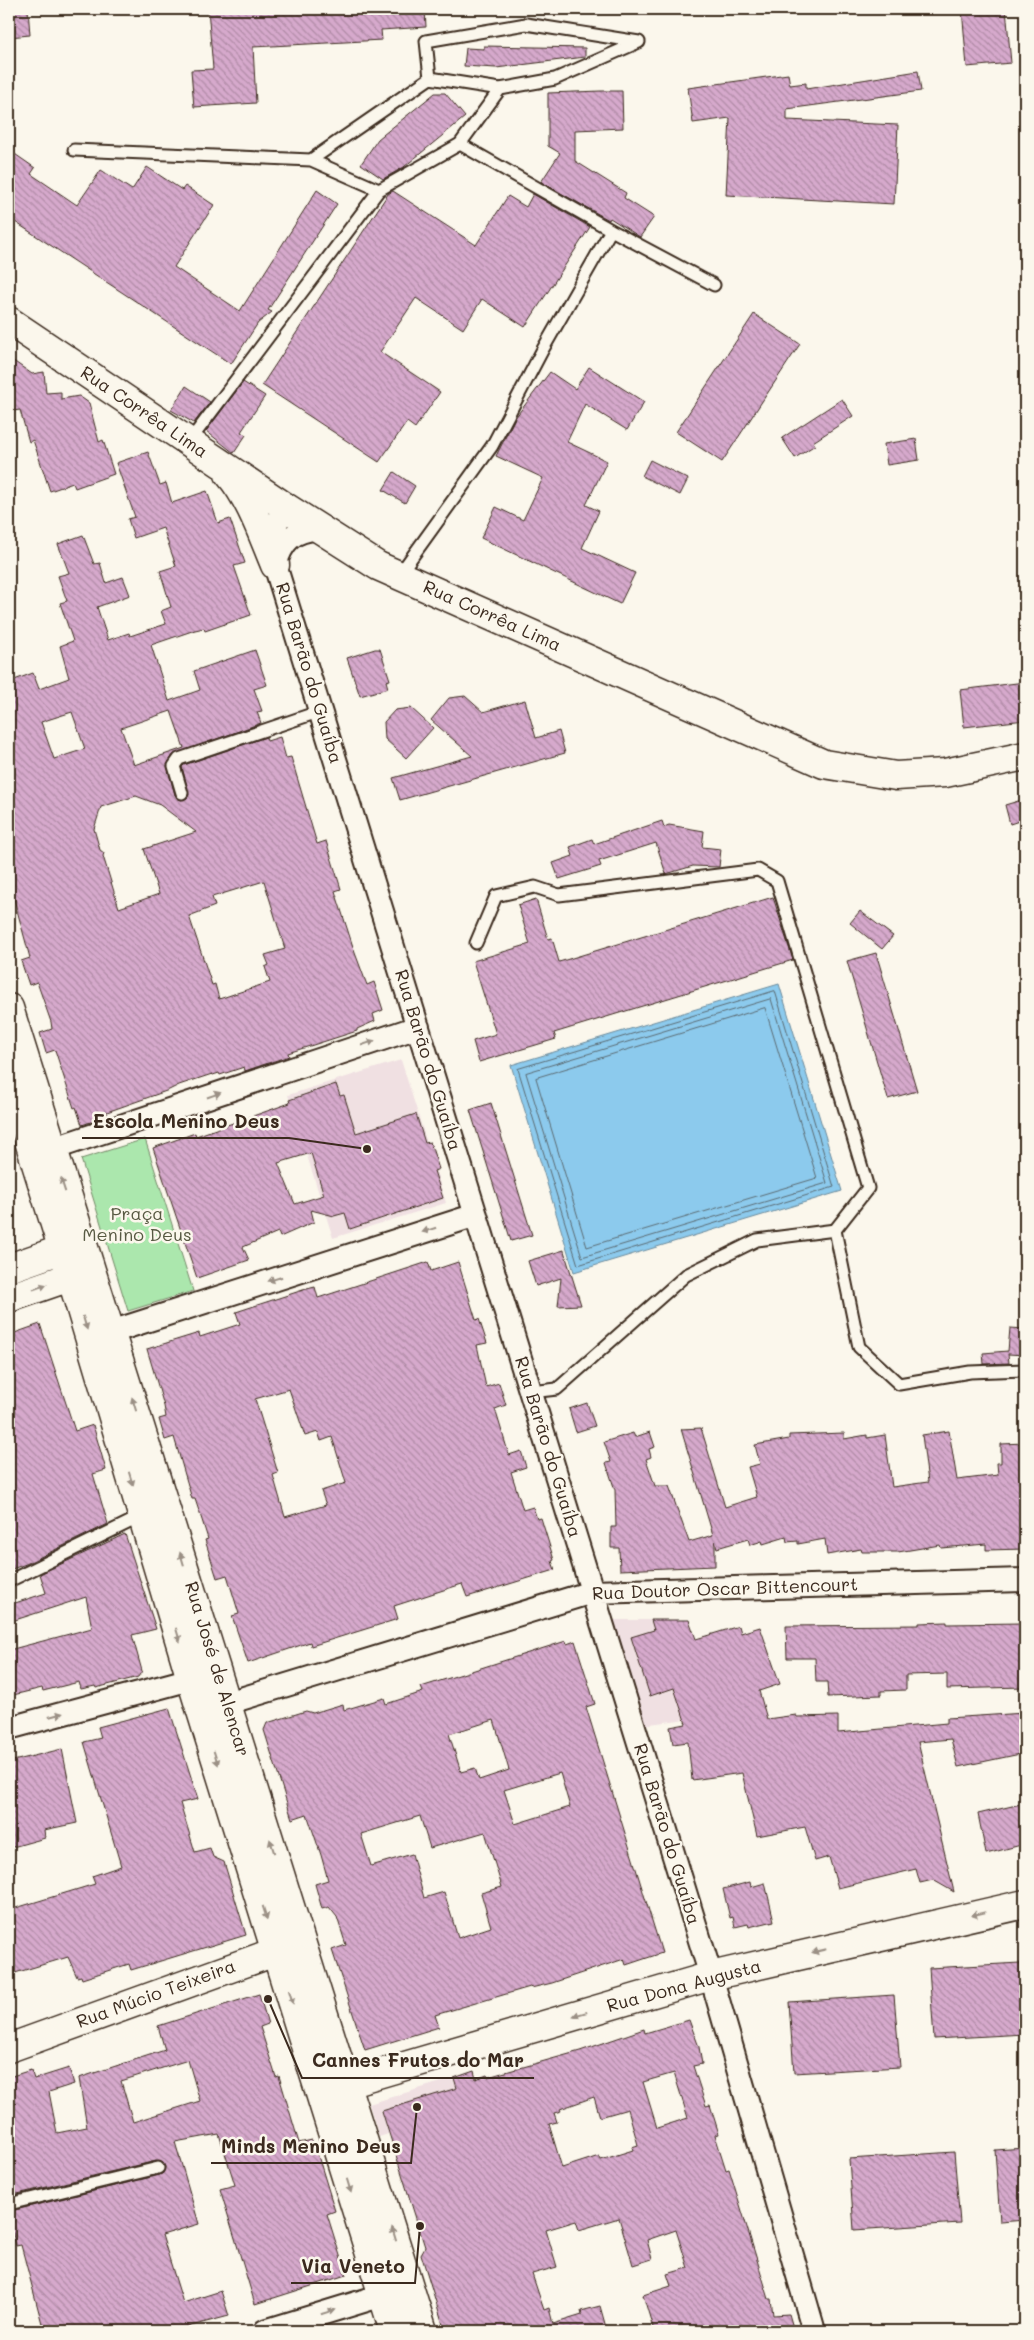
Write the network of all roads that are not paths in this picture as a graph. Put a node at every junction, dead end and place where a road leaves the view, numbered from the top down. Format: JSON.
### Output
{"nodes":[{"id":1,"x":430,"y":78,"type":"junction"},
{"id":2,"x":500,"y":89,"type":"junction"},
{"id":3,"x":460,"y":144,"type":"junction"},
{"id":4,"x":74,"y":150,"type":"dead end"},
{"id":5,"x":311,"y":160,"type":"junction"},
{"id":6,"x":379,"y":190,"type":"junction"},
{"id":7,"x":611,"y":230,"type":"junction"},
{"id":8,"x":714,"y":284,"type":"dead end"},
{"id":9,"x":9,"y":321,"type":"edge"},
{"id":10,"x":189,"y":442,"type":"junction"},
{"id":11,"x":212,"y":458,"type":"junction"},
{"id":12,"x":287,"y":508,"type":"junction"},
{"id":13,"x":318,"y":528,"type":"junction"},
{"id":14,"x":275,"y":565,"type":"junction"},
{"id":15,"x":399,"y":575,"type":"junction"},
{"id":16,"x":321,"y":711,"type":"junction"},
{"id":17,"x":1025,"y":756,"type":"edge"},
{"id":18,"x":182,"y":793,"type":"dead end"},
{"id":19,"x":476,"y":943,"type":"dead end"},
{"id":20,"x":9,"y":1008,"type":"edge"},
{"id":21,"x":418,"y":1027,"type":"junction"},
{"id":22,"x":9,"y":1076,"type":"edge"},
{"id":23,"x":18,"y":1108,"type":"junction"},
{"id":24,"x":52,"y":1150,"type":"junction"},
{"id":25,"x":476,"y":1215,"type":"junction"},
{"id":26,"x":835,"y":1230,"type":"junction"},
{"id":27,"x":72,"y":1246,"type":"junction"},
{"id":28,"x":9,"y":1268,"type":"edge"},
{"id":29,"x":81,"y":1273,"type":"junction"},
{"id":30,"x":9,"y":1298,"type":"edge"},
{"id":31,"x":111,"y":1332,"type":"junction"},
{"id":32,"x":1025,"y":1370,"type":"edge"},
{"id":33,"x":531,"y":1392,"type":"junction"},
{"id":34,"x":142,"y":1516,"type":"junction"},
{"id":35,"x":1025,"y":1580,"type":"edge"},
{"id":36,"x":9,"y":1581,"type":"edge"},
{"id":37,"x":592,"y":1592,"type":"junction"},
{"id":38,"x":191,"y":1679,"type":"junction"},
{"id":39,"x":227,"y":1704,"type":"junction"},
{"id":40,"x":201,"y":1711,"type":"junction"},
{"id":41,"x":9,"y":1728,"type":"edge"},
{"id":42,"x":1025,"y":1904,"type":"edge"},
{"id":43,"x":303,"y":1942,"type":"junction"},
{"id":44,"x":277,"y":1951,"type":"junction"},
{"id":45,"x":711,"y":1976,"type":"junction"},
{"id":46,"x":9,"y":2048,"type":"edge"},
{"id":47,"x":348,"y":2083,"type":"junction"},
{"id":48,"x":158,"y":2168,"type":"dead end"},
{"id":49,"x":9,"y":2204,"type":"edge"},
{"id":50,"x":383,"y":2295,"type":"junction"},
{"id":51,"x":265,"y":2331,"type":"edge"},
{"id":52,"x":394,"y":2331,"type":"edge"},
{"id":53,"x":423,"y":2331,"type":"edge"},
{"id":54,"x":814,"y":2331,"type":"edge"}],
"edges":[{"from":1,"to":2,"type":"lane"},
{"from":1,"to":2,"type":"lane"},
{"from":1,"to":5,"type":"lane"},
{"from":2,"to":3,"type":"lane"},
{"from":3,"to":6,"type":"lane"},
{"from":3,"to":7,"type":"lane"},
{"from":4,"to":5,"type":"lane"},
{"from":5,"to":6,"type":"lane"},
{"from":6,"to":10,"type":"lane"},
{"from":7,"to":8,"type":"lane"},
{"from":7,"to":15,"type":"lane"},
{"from":9,"to":10,"type":"main road","name":"Rua Corrêa Lima"},
{"from":10,"to":11,"type":"main road","name":"Rua Corrêa Lima"},
{"from":11,"to":12,"type":"main road","name":"Rua Corrêa Lima"},
{"from":11,"to":14,"type":"main road"},
{"from":12,"to":13,"type":"main road","name":"Rua Corrêa Lima"},
{"from":12,"to":14,"type":"street","name":"Rua Barão do Guaíba"},
{"from":13,"to":14,"type":"street","name":"Rua Barão do Guaíba"},
{"from":13,"to":15,"type":"main road","name":"Rua Corrêa Lima"},
{"from":14,"to":16,"type":"street","name":"Rua Barão do Guaíba"},
{"from":15,"to":17,"type":"main road","name":"Rua Corrêa Lima"},
{"from":16,"to":18,"type":"lane"},
{"from":16,"to":21,"type":"street","name":"Rua Barão do Guaíba"},
{"from":19,"to":26,"type":"lane"},
{"from":20,"to":24,"type":"main road","name":"Rua José de Alencar"},
{"from":24,"to":21,"type":"street","one_way":true},
{"from":21,"to":25,"type":"street","name":"Rua Barão do Guaíba"},
{"from":22,"to":23,"type":"main road"},
{"from":23,"to":24,"type":"street"},
{"from":23,"to":27,"type":"main road"},
{"from":27,"to":24,"type":"main road","name":"Rua José de Alencar","one_way":true},
{"from":25,"to":31,"type":"street","one_way":true},
{"from":25,"to":33,"type":"street","name":"Rua Barão do Guaíba"},
{"from":26,"to":32,"type":"lane"},
{"from":26,"to":33,"type":"lane"},
{"from":27,"to":28,"type":"main road"},
{"from":27,"to":29,"type":"main road","name":"Rua José de Alencar"},
{"from":30,"to":29,"type":"main road","one_way":true},
{"from":29,"to":31,"type":"main road","name":"Rua José de Alencar"},
{"from":29,"to":34,"type":"main road","name":"Rua José de Alencar","one_way":true},
{"from":39,"to":31,"type":"main road","name":"Rua José de Alencar","one_way":true},
{"from":33,"to":37,"type":"street","name":"Rua Barão do Guaíba"},
{"from":34,"to":36,"type":"lane"},
{"from":34,"to":38,"type":"main road","name":"Rua José de Alencar","one_way":true},
{"from":35,"to":37,"type":"street","name":"Rua Doutor Oscar Bittencourt"},
{"from":37,"to":39,"type":"street","name":"Rua Doutor Oscar Bittencourt"},
{"from":37,"to":45,"type":"street","name":"Rua Barão do Guaíba"},
{"from":38,"to":40,"type":"main road","name":"Rua José de Alencar"},
{"from":41,"to":38,"type":"street","one_way":true},
{"from":39,"to":40,"type":"street","name":"Rua Doutor Oscar Bittencourt"},
{"from":43,"to":39,"type":"main road","name":"Rua José de Alencar","one_way":true},
{"from":40,"to":44,"type":"main road","name":"Rua José de Alencar","one_way":true},
{"from":42,"to":45,"type":"main road","name":"Rua Dona Augusta","one_way":true},
{"from":43,"to":44,"type":"main road","name":"Rua Múcio Teixeira"},
{"from":43,"to":47,"type":"main road","name":"Rua José de Alencar"},
{"from":44,"to":46,"type":"main road","name":"Rua Múcio Teixeira"},
{"from":44,"to":50,"type":"main road","name":"Rua José de Alencar","one_way":true},
{"from":45,"to":47,"type":"main road","name":"Rua Dona Augusta","one_way":true},
{"from":45,"to":54,"type":"street","name":"Rua Barão do Guaíba"},
{"from":53,"to":47,"type":"main road","name":"Rua José de Alencar","one_way":true},
{"from":48,"to":49,"type":"lane"},
{"from":51,"to":50,"type":"street","one_way":true},
{"from":50,"to":52,"type":"main road","name":"Rua José de Alencar"}]}
